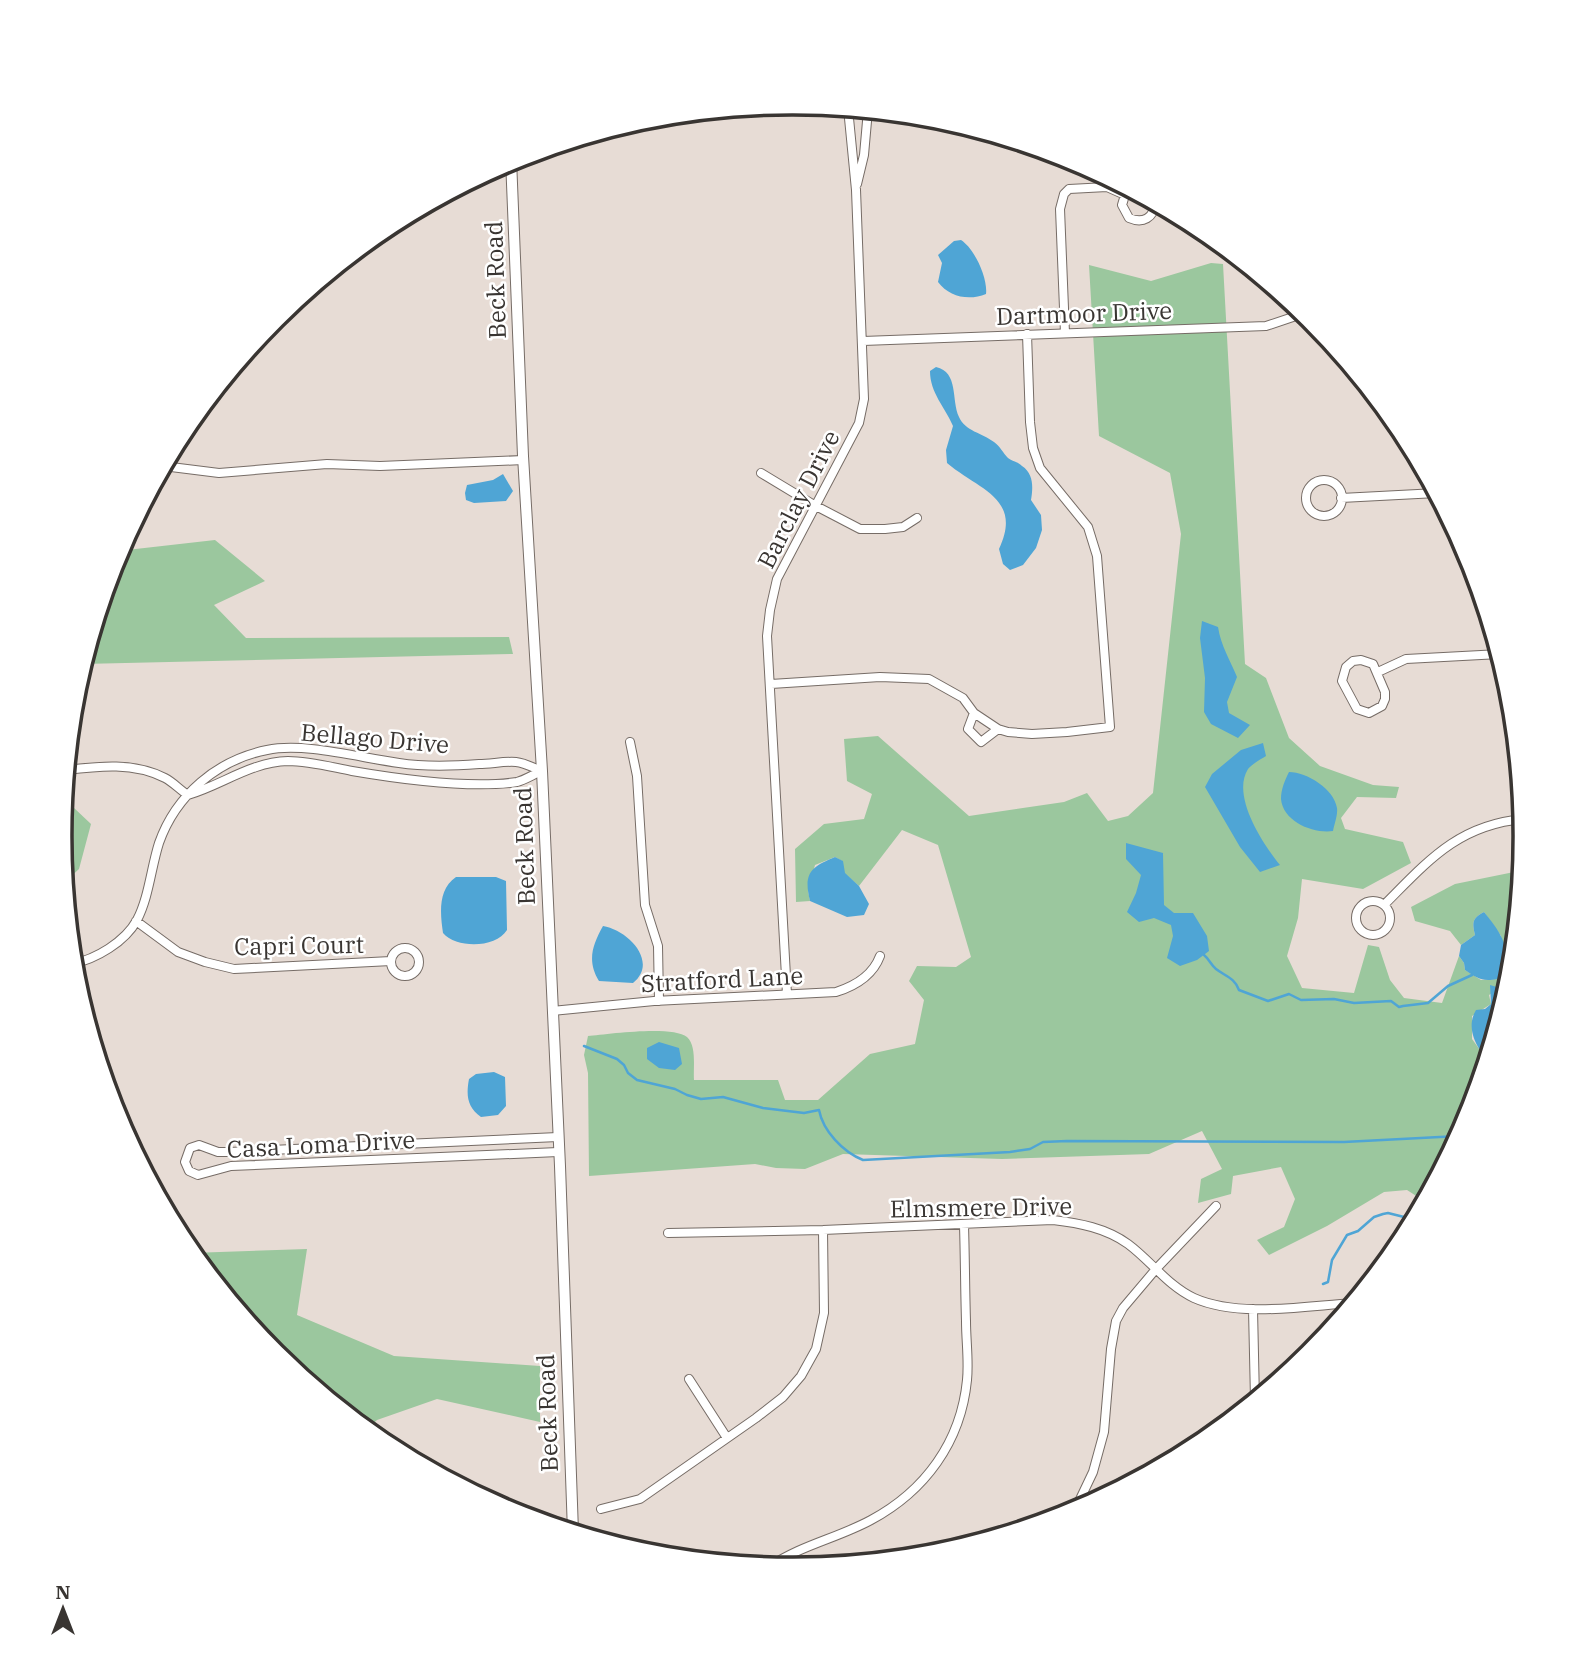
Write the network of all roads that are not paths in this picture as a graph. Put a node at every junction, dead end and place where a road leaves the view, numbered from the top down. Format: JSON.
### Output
{"nodes":[{"id":1,"x":849,"y":118,"type":"edge"},
{"id":2,"x":867,"y":119,"type":"edge"},
{"id":3,"x":512,"y":173,"type":"edge"},
{"id":4,"x":1105,"y":187,"type":"edge"},
{"id":5,"x":856,"y":190,"type":"junction"},
{"id":6,"x":1126,"y":198,"type":"edge"},
{"id":7,"x":1153,"y":212,"type":"edge"},
{"id":8,"x":1293,"y":317,"type":"edge"},
{"id":9,"x":1065,"y":333,"type":"junction"},
{"id":10,"x":1027,"y":334,"type":"junction"},
{"id":11,"x":863,"y":341,"type":"junction"},
{"id":12,"x":523,"y":460,"type":"junction"},
{"id":13,"x":173,"y":467,"type":"edge"},
{"id":14,"x":761,"y":472,"type":"dead end"},
{"id":15,"x":1427,"y":494,"type":"edge"},
{"id":16,"x":1341,"y":498,"type":"junction"},
{"id":17,"x":814,"y":505,"type":"junction"},
{"id":18,"x":918,"y":518,"type":"dead end"},
{"id":19,"x":1490,"y":655,"type":"edge"},
{"id":20,"x":1378,"y":672,"type":"junction"},
{"id":21,"x":771,"y":684,"type":"junction"},
{"id":22,"x":974,"y":713,"type":"junction"},
{"id":23,"x":998,"y":729,"type":"junction"},
{"id":24,"x":630,"y":742,"type":"dead end"},
{"id":25,"x":75,"y":769,"type":"edge"},
{"id":26,"x":542,"y":771,"type":"junction"},
{"id":27,"x":188,"y":795,"type":"junction"},
{"id":28,"x":1513,"y":818,"type":"edge"},
{"id":29,"x":1384,"y":905,"type":"junction"},
{"id":30,"x":136,"y":921,"type":"junction"},
{"id":31,"x":880,"y":956,"type":"dead end"},
{"id":32,"x":83,"y":960,"type":"edge"},
{"id":33,"x":391,"y":961,"type":"dead end"},
{"id":34,"x":787,"y":994,"type":"junction"},
{"id":35,"x":659,"y":1001,"type":"junction"},
{"id":36,"x":552,"y":1011,"type":"junction"},
{"id":37,"x":558,"y":1137,"type":"junction"},
{"id":38,"x":558,"y":1152,"type":"junction"},
{"id":39,"x":1216,"y":1206,"type":"dead end"},
{"id":40,"x":964,"y":1225,"type":"junction"},
{"id":41,"x":823,"y":1230,"type":"junction"},
{"id":42,"x":668,"y":1233,"type":"dead end"},
{"id":43,"x":1156,"y":1269,"type":"junction"},
{"id":44,"x":1340,"y":1304,"type":"edge"},
{"id":45,"x":1253,"y":1309,"type":"junction"},
{"id":46,"x":689,"y":1379,"type":"dead end"},
{"id":47,"x":1255,"y":1389,"type":"edge"},
{"id":48,"x":727,"y":1438,"type":"junction"},
{"id":49,"x":1082,"y":1496,"type":"edge"},
{"id":50,"x":601,"y":1509,"type":"dead end"},
{"id":51,"x":573,"y":1522,"type":"edge"},
{"id":52,"x":787,"y":1557,"type":"edge"}],
"edges":[{"from":1,"to":5,"type":"street","name":"Barclay Drive"},
{"from":2,"to":5,"type":"street","name":"Barclay Drive"},
{"from":3,"to":12,"type":"main road","name":"Beck Road"},
{"from":4,"to":9,"type":"street"},
{"from":5,"to":11,"type":"street","name":"Barclay Drive"},
{"from":6,"to":7,"type":"street"},
{"from":8,"to":9,"type":"street","name":"Dartmoor Drive"},
{"from":9,"to":10,"type":"street","name":"Dartmoor Drive"},
{"from":10,"to":11,"type":"street","name":"Dartmoor Drive"},
{"from":10,"to":23,"type":"street"},
{"from":11,"to":17,"type":"street","name":"Barclay Drive"},
{"from":12,"to":13,"type":"street"},
{"from":12,"to":26,"type":"main road","name":"Beck Road"},
{"from":14,"to":17,"type":"street"},
{"from":15,"to":16,"type":"street"},
{"from":16,"to":16,"type":"street"},
{"from":17,"to":18,"type":"street"},
{"from":17,"to":21,"type":"street","name":"Barclay Drive"},
{"from":19,"to":20,"type":"street"},
{"from":20,"to":20,"type":"street"},
{"from":21,"to":22,"type":"street"},
{"from":21,"to":34,"type":"street","name":"Barclay Drive"},
{"from":22,"to":23,"type":"street"},
{"from":22,"to":23,"type":"street"},
{"from":24,"to":35,"type":"street"},
{"from":25,"to":27,"type":"street"},
{"from":26,"to":27,"type":"street","name":"Bellago Drive"},
{"from":26,"to":27,"type":"street","name":"Bellago Drive"},
{"from":26,"to":36,"type":"main road","name":"Beck Road"},
{"from":27,"to":30,"type":"street","name":"Bellago Drive"},
{"from":28,"to":29,"type":"street"},
{"from":29,"to":29,"type":"street"},
{"from":30,"to":32,"type":"street","name":"Bellago Drive"},
{"from":30,"to":33,"type":"street","name":"Capri Court"},
{"from":31,"to":34,"type":"street","name":"Stratford Lane"},
{"from":34,"to":35,"type":"street","name":"Stratford Lane"},
{"from":35,"to":36,"type":"street","name":"Stratford Lane"},
{"from":36,"to":37,"type":"main road","name":"Beck Road"},
{"from":37,"to":38,"type":"main road","name":"Beck Road"},
{"from":37,"to":38,"type":"street","name":"Casa Loma Drive"},
{"from":38,"to":51,"type":"main road","name":"Beck Road"},
{"from":39,"to":43,"type":"street"},
{"from":40,"to":41,"type":"street","name":"Elmsmere Drive"},
{"from":40,"to":43,"type":"street","name":"Elmsmere Drive"},
{"from":40,"to":52,"type":"street"},
{"from":41,"to":42,"type":"street","name":"Elmsmere Drive"},
{"from":41,"to":48,"type":"street"},
{"from":43,"to":45,"type":"street","name":"Elmsmere Drive"},
{"from":43,"to":49,"type":"street"},
{"from":44,"to":45,"type":"street","name":"Elmsmere Drive"},
{"from":45,"to":47,"type":"street"},
{"from":46,"to":48,"type":"street"},
{"from":48,"to":50,"type":"street"}]}
